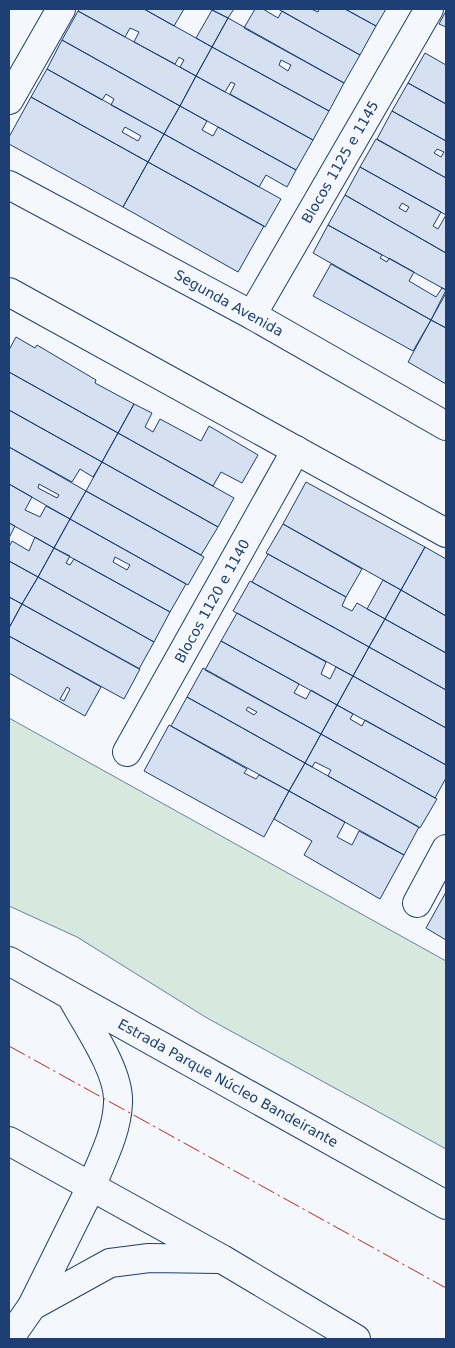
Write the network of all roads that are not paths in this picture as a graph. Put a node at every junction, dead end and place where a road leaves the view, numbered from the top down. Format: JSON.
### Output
{"nodes":[{"id":1,"x":61,"y":9,"type":"edge"},
{"id":2,"x":429,"y":9,"type":"edge"},
{"id":3,"x":9,"y":100,"type":"edge"},
{"id":4,"x":9,"y":185,"type":"edge"},
{"id":5,"x":10,"y":295,"type":"edge"},
{"id":6,"x":252,"y":315,"type":"junction"},
{"id":7,"x":446,"y":426,"type":"edge"},
{"id":8,"x":296,"y":450,"type":"junction"},
{"id":9,"x":446,"y":533,"type":"edge"},
{"id":10,"x":127,"y":752,"type":"dead end"},
{"id":11,"x":446,"y":849,"type":"edge"},
{"id":12,"x":417,"y":903,"type":"dead end"},
{"id":13,"x":9,"y":961,"type":"edge"},
{"id":14,"x":71,"y":996,"type":"junction"},
{"id":15,"x":9,"y":1140,"type":"edge"},
{"id":16,"x":92,"y":1187,"type":"junction"},
{"id":17,"x":446,"y":1205,"type":"edge"},
{"id":18,"x":222,"y":1259,"type":"junction"},
{"id":19,"x":32,"y":1306,"type":"junction"},
{"id":20,"x":9,"y":1339,"type":"edge"},
{"id":21,"x":356,"y":1339,"type":"edge"}],
"edges":[{"from":1,"to":3,"type":"main road"},
{"from":2,"to":6,"type":"main road","name":"Blocos 1125 e 1145"},
{"from":4,"to":6,"type":"main road","name":"Segunda Avenida"},
{"from":5,"to":8,"type":"main road"},
{"from":6,"to":7,"type":"main road","name":"Segunda Avenida"},
{"from":8,"to":9,"type":"main road"},
{"from":8,"to":10,"type":"main road","name":"Blocos 1120 e 1140"},
{"from":11,"to":12,"type":"main road"},
{"from":13,"to":14,"type":"main road","name":"Estrada Parque Núcleo Bandeirante"},
{"from":14,"to":16,"type":"main road"},
{"from":14,"to":17,"type":"main road","name":"Estrada Parque Núcleo Bandeirante"},
{"from":15,"to":16,"type":"main road"},
{"from":16,"to":18,"type":"main road"},
{"from":16,"to":19,"type":"main road"},
{"from":18,"to":19,"type":"main road"},
{"from":18,"to":21,"type":"main road"},
{"from":19,"to":20,"type":"main road"}]}
